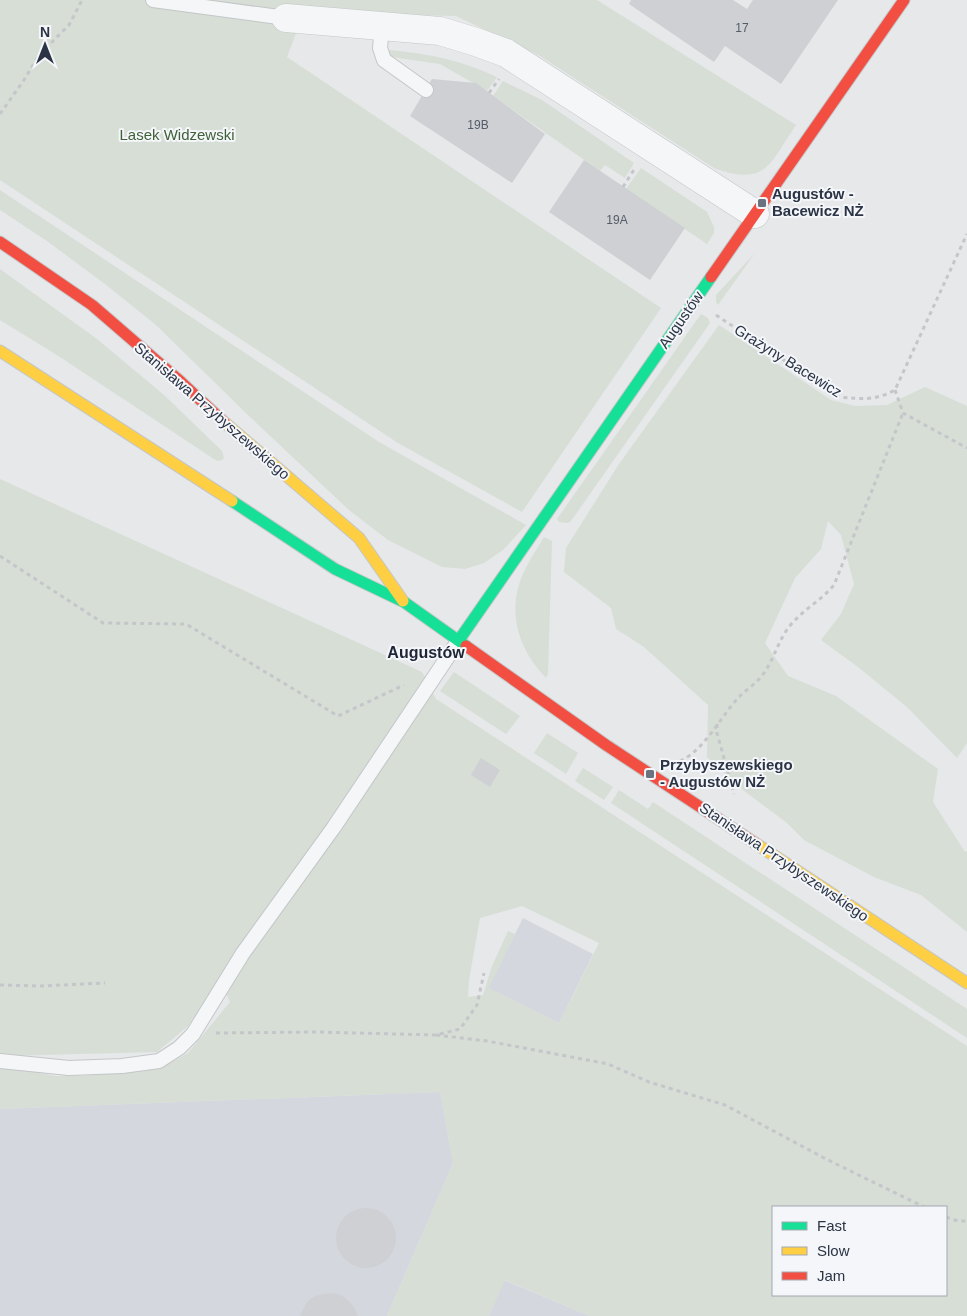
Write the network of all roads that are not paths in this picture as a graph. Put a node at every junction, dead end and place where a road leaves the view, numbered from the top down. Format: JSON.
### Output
{"nodes":[{"id":1,"x":153,"y":0,"type":"edge"},
{"id":2,"x":904,"y":0,"type":"edge"},
{"id":3,"x":286,"y":18,"type":"joint"},
{"id":4,"x":382,"y":26,"type":"junction"},
{"id":5,"x":426,"y":90,"type":"dead end"},
{"id":6,"x":755,"y":214,"type":"junction"},
{"id":7,"x":0,"y":242,"type":"edge"},
{"id":8,"x":0,"y":351,"type":"edge"},
{"id":9,"x":404,"y":602,"type":"junction"},
{"id":10,"x":459,"y":640,"type":"junction"},
{"id":11,"x":967,"y":983,"type":"edge"},
{"id":12,"x":0,"y":1061,"type":"edge"}],
"edges":[{"from":1,"to":3,"type":"lane"},
{"from":2,"to":6,"type":"street","name":"Augustów"},
{"from":3,"to":4,"type":"street"},
{"from":4,"to":5,"type":"lane"},
{"from":4,"to":6,"type":"street"},
{"from":6,"to":10,"type":"street","name":"Augustów"},
{"from":7,"to":9,"type":"street","name":"Stanisława Przybyszewskiego"},
{"from":8,"to":9,"type":"street","name":"Stanisława Przybyszewskiego"},
{"from":9,"to":10,"type":"street","name":"Stanisława Przybyszewskiego"},
{"from":10,"to":11,"type":"street","name":"Stanisława Przybyszewskiego"},
{"from":10,"to":12,"type":"lane"}]}
